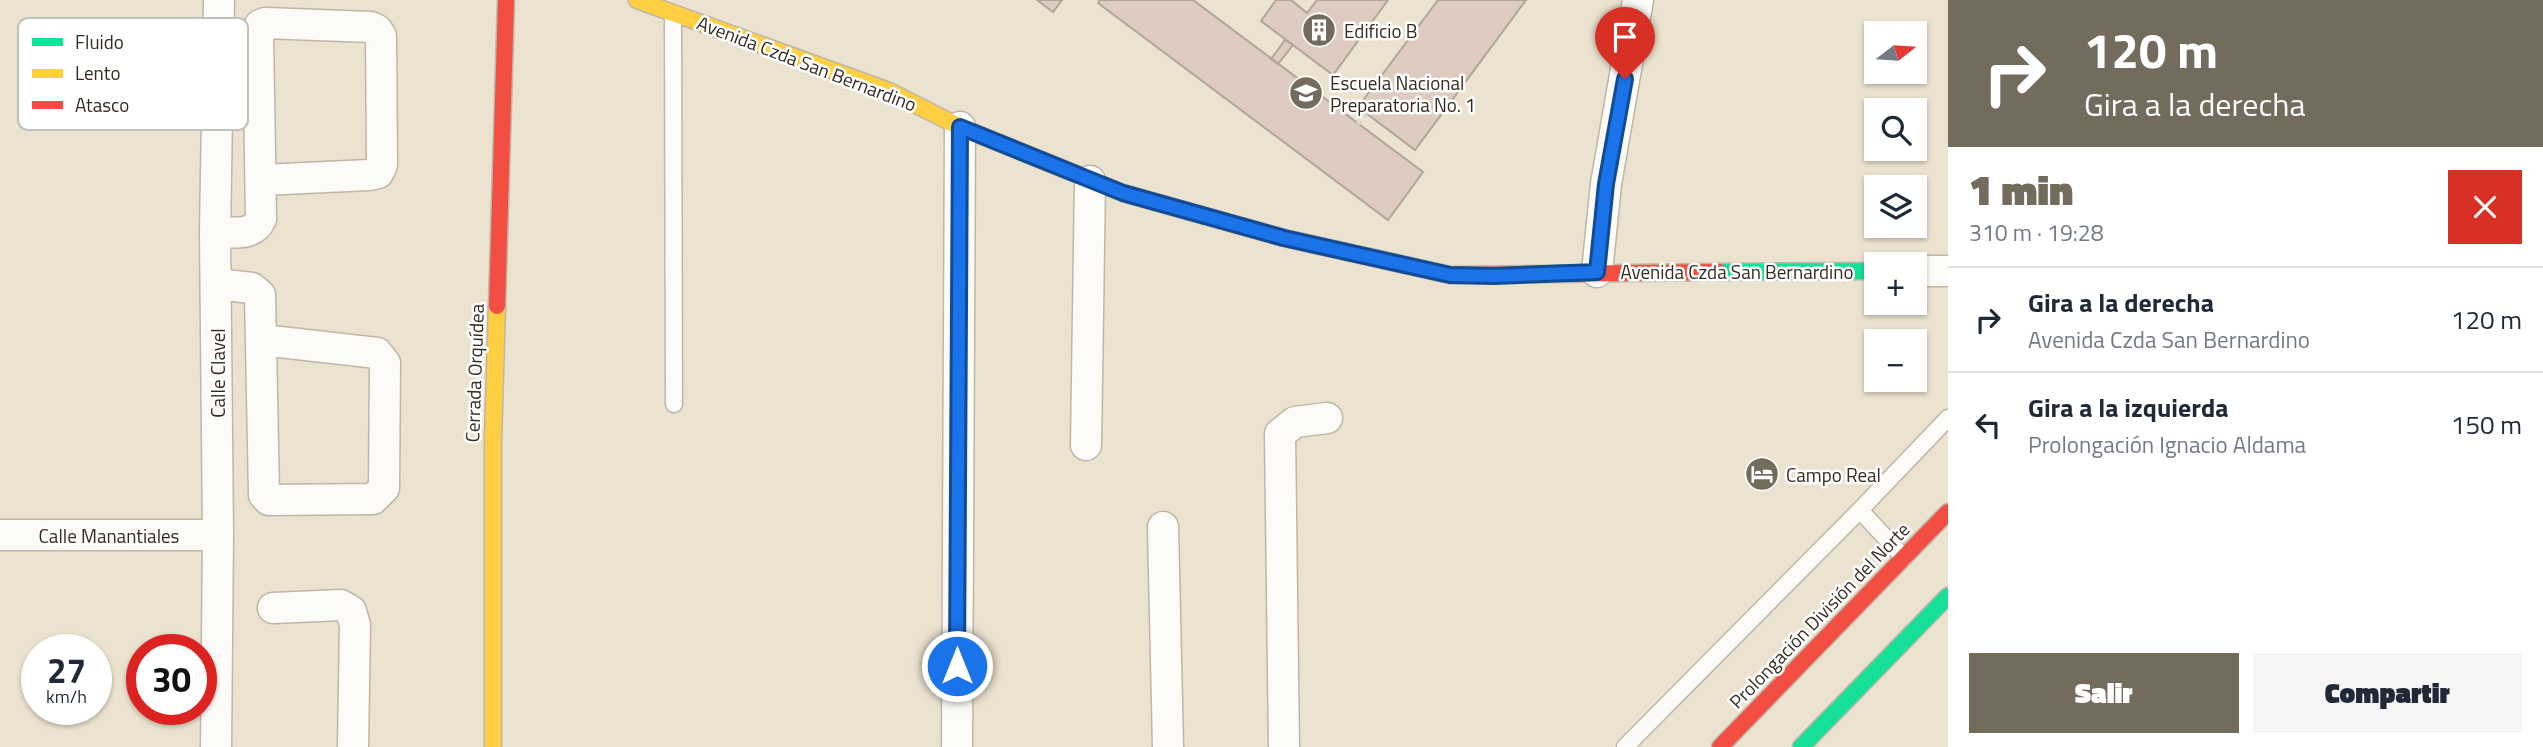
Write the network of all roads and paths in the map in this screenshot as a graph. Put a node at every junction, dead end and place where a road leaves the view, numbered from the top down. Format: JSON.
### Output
{"nodes":[{"id":1,"x":219,"y":0,"type":"edge"},
{"id":2,"x":506,"y":0,"type":"edge"},
{"id":3,"x":637,"y":0,"type":"edge"},
{"id":4,"x":1638,"y":0,"type":"edge"},
{"id":5,"x":673,"y":12,"type":"junction"},
{"id":6,"x":219,"y":18,"type":"edge"},
{"id":7,"x":1366,"y":114,"type":"dead end"},
{"id":8,"x":1358,"y":124,"type":"dead end"},
{"id":9,"x":960,"y":127,"type":"junction"},
{"id":10,"x":217,"y":130,"type":"edge"},
{"id":11,"x":262,"y":180,"type":"junction"},
{"id":12,"x":1090,"y":181,"type":"junction"},
{"id":13,"x":215,"y":232,"type":"junction"},
{"id":14,"x":1864,"y":271,"type":"edge"},
{"id":15,"x":1927,"y":271,"type":"edge"},
{"id":16,"x":1948,"y":271,"type":"edge"},
{"id":17,"x":1597,"y":272,"type":"junction"},
{"id":18,"x":216,"y":284,"type":"junction"},
{"id":19,"x":262,"y":340,"type":"junction"},
{"id":20,"x":674,"y":404,"type":"dead end"},
{"id":21,"x":1327,"y":418,"type":"dead end"},
{"id":22,"x":1948,"y":418,"type":"edge"},
{"id":23,"x":1086,"y":445,"type":"dead end"},
{"id":24,"x":1860,"y":510,"type":"junction"},
{"id":25,"x":1948,"y":512,"type":"edge"},
{"id":26,"x":1163,"y":527,"type":"dead end"},
{"id":27,"x":0,"y":535,"type":"edge"},
{"id":28,"x":218,"y":535,"type":"junction"},
{"id":29,"x":1903,"y":558,"type":"junction"},
{"id":30,"x":1948,"y":596,"type":"edge"},
{"id":31,"x":273,"y":608,"type":"dead end"},
{"id":32,"x":216,"y":747,"type":"edge"},
{"id":33,"x":353,"y":747,"type":"edge"},
{"id":34,"x":493,"y":747,"type":"edge"},
{"id":35,"x":957,"y":747,"type":"edge"},
{"id":36,"x":1168,"y":747,"type":"edge"},
{"id":37,"x":1284,"y":747,"type":"edge"},
{"id":38,"x":1625,"y":747,"type":"edge"},
{"id":39,"x":1720,"y":747,"type":"edge"},
{"id":40,"x":1801,"y":747,"type":"edge"}],
"edges":[{"from":1,"to":6,"type":"street","name":"Calle Clavel"},
{"from":2,"to":34,"type":"street","name":"Cerrada Orquídea"},
{"from":3,"to":5,"type":"street","name":"Avenida Czda San Bernardino"},
{"from":4,"to":17,"type":"street"},
{"from":5,"to":9,"type":"street","name":"Avenida Czda San Bernardino"},
{"from":5,"to":20,"type":"lane"},
{"from":7,"to":8,"type":"path"},
{"from":9,"to":12,"type":"street","name":"Avenida Czda San Bernardino"},
{"from":9,"to":35,"type":"street"},
{"from":10,"to":13,"type":"street","name":"Calle Clavel"},
{"from":11,"to":11,"type":"street"},
{"from":11,"to":13,"type":"street"},
{"from":12,"to":17,"type":"street","name":"Avenida Czda San Bernardino"},
{"from":12,"to":23,"type":"street"},
{"from":13,"to":18,"type":"street","name":"Calle Clavel"},
{"from":14,"to":17,"type":"street","name":"Avenida Czda San Bernardino"},
{"from":15,"to":16,"type":"street"},
{"from":18,"to":19,"type":"street"},
{"from":18,"to":28,"type":"street","name":"Calle Clavel"},
{"from":19,"to":19,"type":"street"},
{"from":21,"to":37,"type":"street"},
{"from":22,"to":24,"type":"lane"},
{"from":24,"to":29,"type":"lane"},
{"from":24,"to":38,"type":"lane"},
{"from":25,"to":29,"type":"street","name":"Prolongación División del Norte"},
{"from":26,"to":36,"type":"street"},
{"from":27,"to":28,"type":"street","name":"Calle Manantiales"},
{"from":28,"to":32,"type":"street","name":"Calle Clavel"},
{"from":29,"to":39,"type":"street","name":"Prolongación División del Norte"},
{"from":30,"to":40,"type":"street"},
{"from":31,"to":33,"type":"street"}]}
